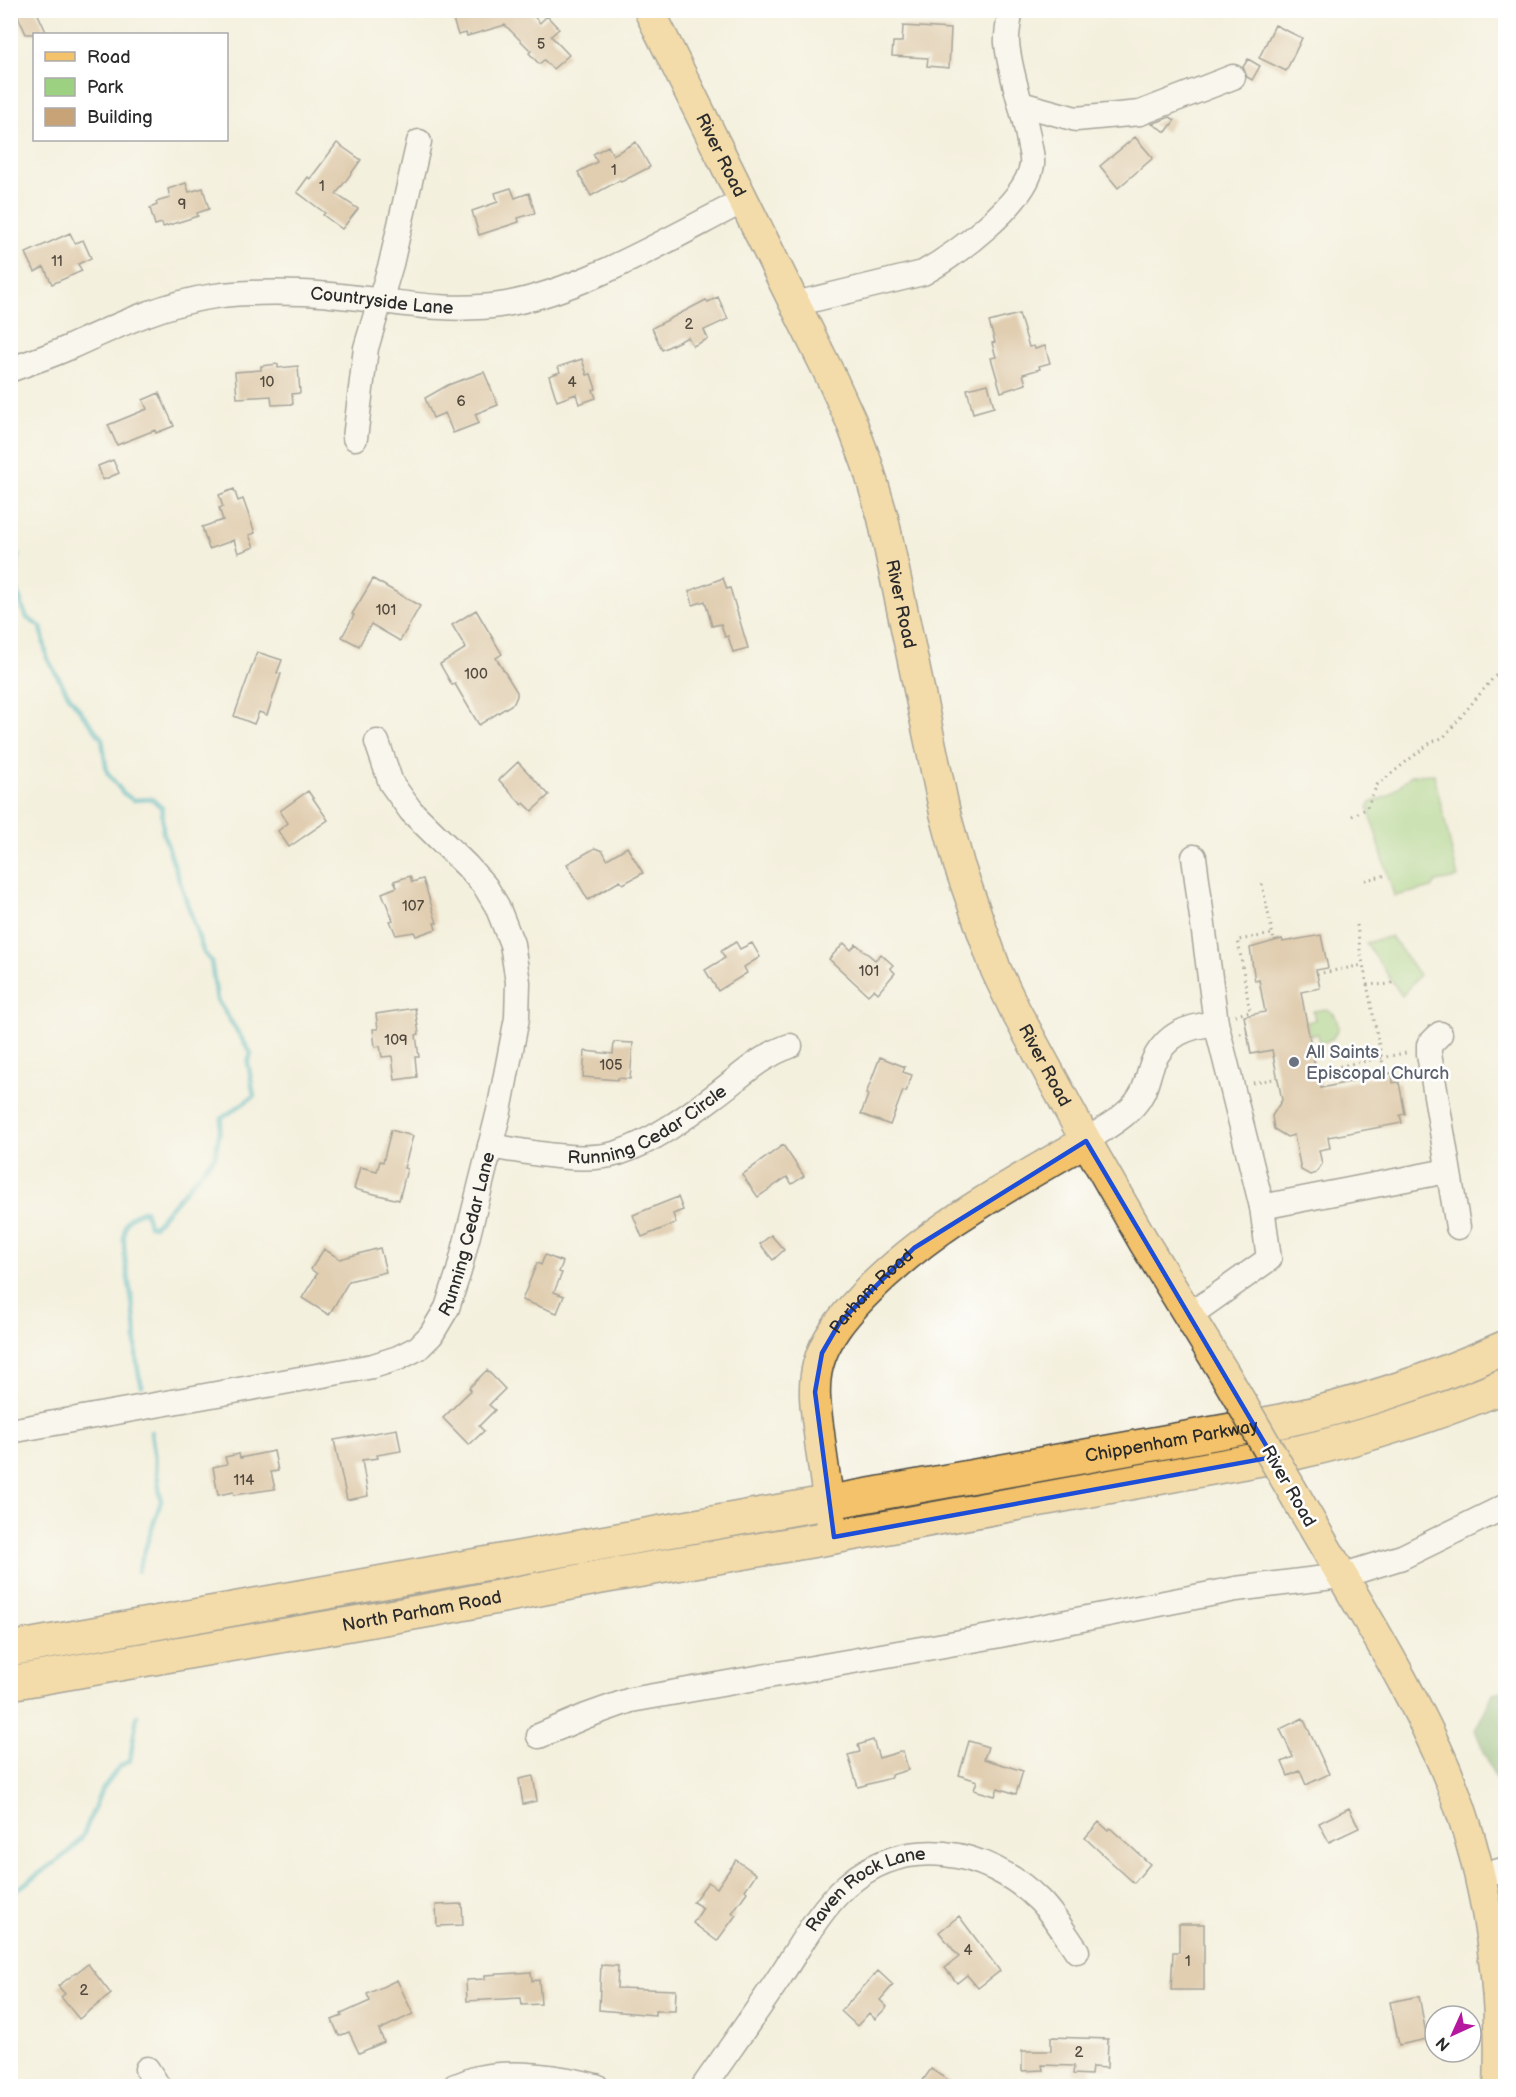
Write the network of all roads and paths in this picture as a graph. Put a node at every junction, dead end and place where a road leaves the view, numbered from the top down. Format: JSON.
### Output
{"nodes":[{"id":1,"x":649,"y":10,"type":"edge"},
{"id":2,"x":1010,"y":10,"type":"edge"},
{"id":3,"x":1233,"y":77,"type":"dead end"},
{"id":4,"x":1022,"y":104,"type":"junction"},
{"id":5,"x":419,"y":142,"type":"dead end"},
{"id":6,"x":743,"y":201,"type":"junction"},
{"id":7,"x":379,"y":302,"type":"junction"},
{"id":8,"x":795,"y":304,"type":"junction"},
{"id":9,"x":10,"y":370,"type":"edge"},
{"id":10,"x":355,"y":438,"type":"dead end"},
{"id":11,"x":1506,"y":669,"type":"edge"},
{"id":12,"x":377,"y":742,"type":"dead end"},
{"id":13,"x":1352,"y":816,"type":"dead end"},
{"id":14,"x":1194,"y":856,"type":"dead end"},
{"id":15,"x":1387,"y":875,"type":"dead end"},
{"id":16,"x":1365,"y":880,"type":"dead end"},
{"id":17,"x":1262,"y":884,"type":"dead end"},
{"id":18,"x":1357,"y":925,"type":"dead end"},
{"id":19,"x":1273,"y":934,"type":"junction"},
{"id":20,"x":1274,"y":941,"type":"dead end"},
{"id":21,"x":1363,"y":965,"type":"junction"},
{"id":22,"x":1317,"y":974,"type":"dead end"},
{"id":23,"x":1393,"y":982,"type":"dead end"},
{"id":24,"x":1367,"y":985,"type":"junction"},
{"id":25,"x":1216,"y":1023,"type":"junction"},
{"id":26,"x":1239,"y":1035,"type":"dead end"},
{"id":27,"x":1434,"y":1041,"type":"joint"},
{"id":28,"x":790,"y":1046,"type":"dead end"},
{"id":29,"x":1382,"y":1057,"type":"junction"},
{"id":30,"x":1316,"y":1071,"type":"dead end"},
{"id":31,"x":1385,"y":1075,"type":"dead end"},
{"id":32,"x":1278,"y":1078,"type":"dead end"},
{"id":33,"x":1250,"y":1084,"type":"dead end"},
{"id":34,"x":1086,"y":1141,"type":"junction"},
{"id":35,"x":490,"y":1146,"type":"junction"},
{"id":36,"x":1447,"y":1170,"type":"junction"},
{"id":37,"x":1262,"y":1207,"type":"junction"},
{"id":38,"x":1458,"y":1227,"type":"dead end"},
{"id":39,"x":1190,"y":1315,"type":"junction"},
{"id":40,"x":1506,"y":1347,"type":"edge"},
{"id":41,"x":1506,"y":1385,"type":"edge"},
{"id":42,"x":10,"y":1431,"type":"edge"},
{"id":43,"x":829,"y":1502,"type":"junction"},
{"id":44,"x":1506,"y":1506,"type":"edge"},
{"id":45,"x":834,"y":1537,"type":"junction"},
{"id":46,"x":1341,"y":1576,"type":"junction"},
{"id":47,"x":10,"y":1649,"type":"edge"},
{"id":48,"x":10,"y":1683,"type":"edge"},
{"id":49,"x":539,"y":1736,"type":"dead end"},
{"id":50,"x":1492,"y":1873,"type":"edge"},
{"id":51,"x":1077,"y":1951,"type":"dead end"},
{"id":52,"x":1503,"y":2042,"type":"edge"},
{"id":53,"x":455,"y":2086,"type":"edge"},
{"id":54,"x":596,"y":2086,"type":"edge"},
{"id":55,"x":704,"y":2086,"type":"edge"},
{"id":56,"x":1499,"y":2086,"type":"edge"}],
"edges":[{"from":1,"to":6,"type":"main road","name":"River Road"},
{"from":2,"to":4,"type":"street"},
{"from":3,"to":4,"type":"street"},
{"from":4,"to":8,"type":"street"},
{"from":5,"to":7,"type":"street"},
{"from":6,"to":7,"type":"street","name":"Countryside Lane"},
{"from":6,"to":8,"type":"main road","name":"River Road"},
{"from":7,"to":9,"type":"street","name":"Countryside Lane"},
{"from":7,"to":10,"type":"street"},
{"from":8,"to":34,"type":"main road","name":"River Road"},
{"from":11,"to":13,"type":"path"},
{"from":12,"to":35,"type":"street","name":"Running Cedar Lane"},
{"from":14,"to":25,"type":"street"},
{"from":15,"to":16,"type":"path"},
{"from":17,"to":19,"type":"path"},
{"from":18,"to":21,"type":"path"},
{"from":19,"to":20,"type":"path"},
{"from":19,"to":26,"type":"path"},
{"from":21,"to":22,"type":"path"},
{"from":21,"to":24,"type":"path"},
{"from":23,"to":24,"type":"path"},
{"from":24,"to":29,"type":"path"},
{"from":25,"to":34,"type":"street"},
{"from":25,"to":37,"type":"street"},
{"from":27,"to":29,"type":"path"},
{"from":27,"to":36,"type":"street"},
{"from":28,"to":35,"type":"street","name":"Running Cedar Circle"},
{"from":29,"to":30,"type":"path"},
{"from":29,"to":31,"type":"path"},
{"from":32,"to":33,"type":"path"},
{"from":34,"to":39,"type":"main road","name":"River Road"},
{"from":34,"to":43,"type":"main road","name":"Parham Road"},
{"from":35,"to":42,"type":"street","name":"Running Cedar Lane"},
{"from":36,"to":37,"type":"street"},
{"from":36,"to":38,"type":"street"},
{"from":37,"to":39,"type":"street"},
{"from":39,"to":46,"type":"main road","name":"River Road","bridge":true},
{"from":40,"to":43,"type":"highway","name":"Chippenham Parkway"},
{"from":41,"to":45,"type":"highway","name":"Chippenham Parkway"},
{"from":43,"to":45,"type":"main road","name":"Parham Road"},
{"from":43,"to":47,"type":"highway","name":"North Parham Road"},
{"from":44,"to":46,"type":"street"},
{"from":45,"to":48,"type":"highway","name":"North Parham Road"},
{"from":46,"to":49,"type":"street"},
{"from":46,"to":50,"type":"main road","name":"River Road"},
{"from":50,"to":52,"type":"main road","name":"River Road"},
{"from":51,"to":55,"type":"street","name":"Raven Rock Lane"},
{"from":52,"to":56,"type":"main road","name":"River Road"},
{"from":53,"to":54,"type":"street"}]}
